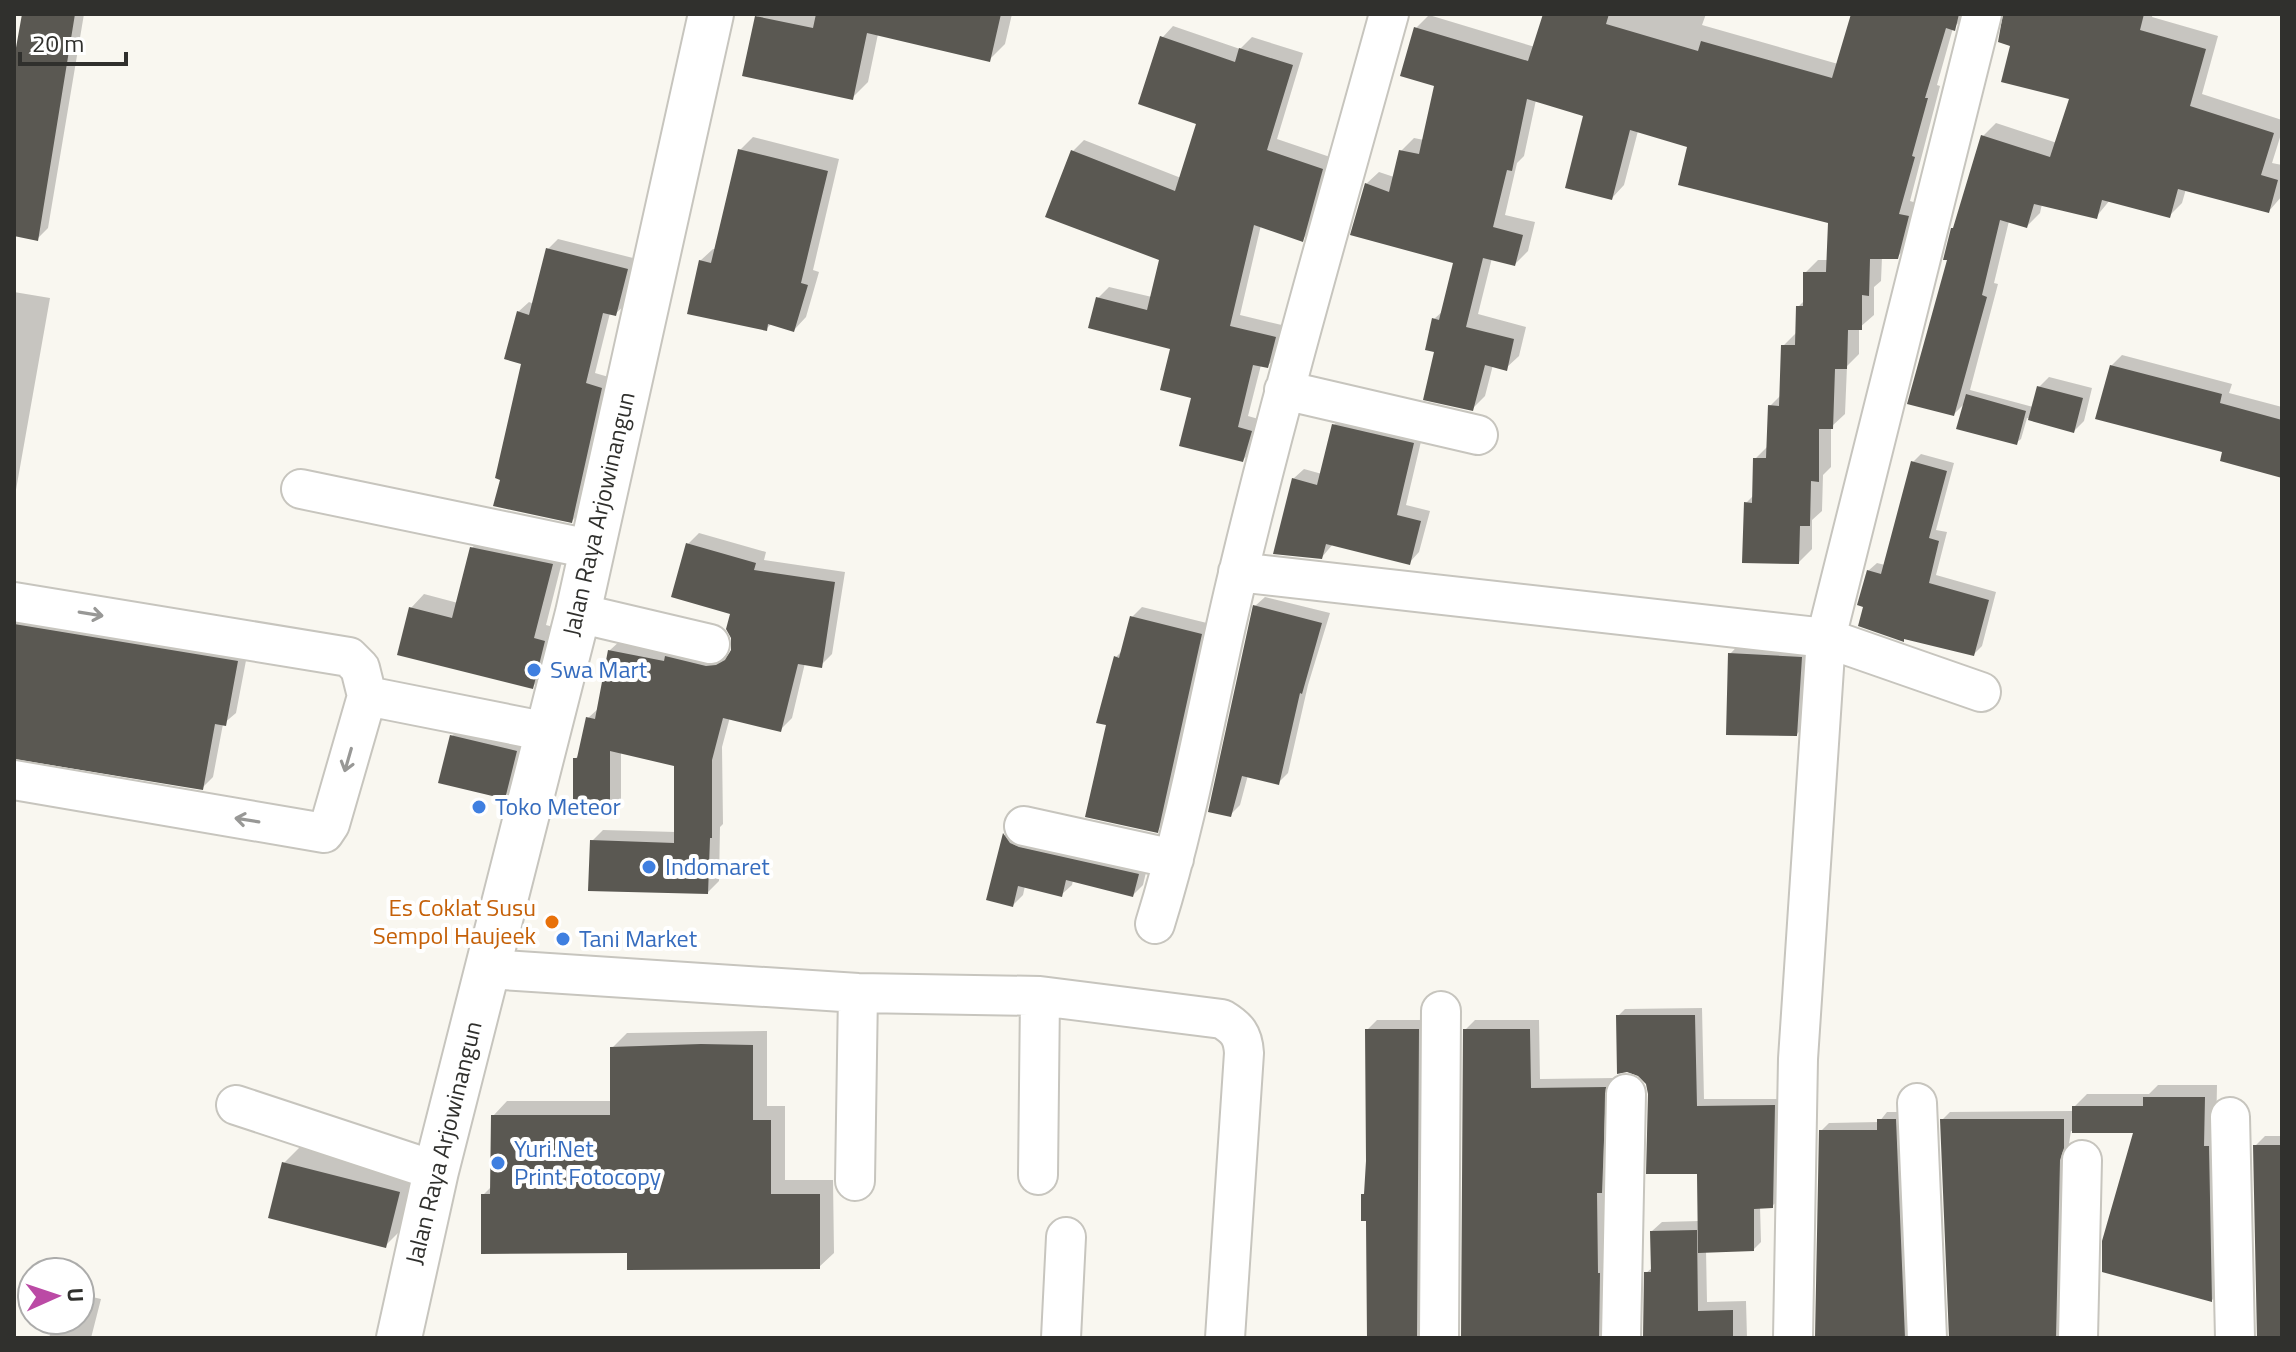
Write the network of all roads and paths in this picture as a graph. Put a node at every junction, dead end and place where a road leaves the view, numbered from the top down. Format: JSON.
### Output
{"nodes":[{"id":1,"x":711,"y":14,"type":"edge"},
{"id":2,"x":1389,"y":14,"type":"edge"},
{"id":3,"x":1982,"y":14,"type":"edge"},
{"id":4,"x":1284,"y":390,"type":"junction"},
{"id":5,"x":1478,"y":435,"type":"dead end"},
{"id":6,"x":301,"y":489,"type":"dead end"},
{"id":7,"x":590,"y":549,"type":"junction"},
{"id":8,"x":1238,"y":572,"type":"junction"},
{"id":9,"x":14,"y":602,"type":"edge"},
{"id":10,"x":578,"y":613,"type":"junction"},
{"id":11,"x":1826,"y":638,"type":"junction"},
{"id":12,"x":710,"y":644,"type":"dead end"},
{"id":13,"x":1981,"y":692,"type":"dead end"},
{"id":14,"x":367,"y":696,"type":"junction"},
{"id":15,"x":548,"y":732,"type":"junction"},
{"id":16,"x":14,"y":780,"type":"edge"},
{"id":17,"x":1024,"y":826,"type":"dead end"},
{"id":18,"x":1174,"y":859,"type":"junction"},
{"id":19,"x":1155,"y":924,"type":"dead end"},
{"id":20,"x":487,"y":969,"type":"junction"},
{"id":21,"x":858,"y":993,"type":"junction"},
{"id":22,"x":1040,"y":996,"type":"junction"},
{"id":23,"x":1441,"y":1011,"type":"dead end"},
{"id":24,"x":1626,"y":1094,"type":"dead end"},
{"id":25,"x":1917,"y":1103,"type":"dead end"},
{"id":26,"x":236,"y":1105,"type":"dead end"},
{"id":27,"x":2230,"y":1117,"type":"dead end"},
{"id":28,"x":2082,"y":1160,"type":"dead end"},
{"id":29,"x":436,"y":1171,"type":"junction"},
{"id":30,"x":1038,"y":1175,"type":"dead end"},
{"id":31,"x":855,"y":1181,"type":"dead end"},
{"id":32,"x":1066,"y":1237,"type":"dead end"},
{"id":33,"x":399,"y":1338,"type":"edge"},
{"id":34,"x":1061,"y":1338,"type":"edge"},
{"id":35,"x":1225,"y":1338,"type":"edge"},
{"id":36,"x":1439,"y":1338,"type":"edge"},
{"id":37,"x":1621,"y":1338,"type":"edge"},
{"id":38,"x":1793,"y":1338,"type":"edge"},
{"id":39,"x":1927,"y":1338,"type":"edge"},
{"id":40,"x":2078,"y":1338,"type":"edge"},
{"id":41,"x":2235,"y":1338,"type":"edge"}],
"edges":[{"from":1,"to":7,"type":"main road","name":"Jalan Raya Arjowinangun"},
{"from":2,"to":4,"type":"street"},
{"from":3,"to":11,"type":"street"},
{"from":4,"to":5,"type":"street"},
{"from":4,"to":8,"type":"street"},
{"from":6,"to":7,"type":"street"},
{"from":7,"to":10,"type":"main road","name":"Jalan Raya Arjowinangun"},
{"from":8,"to":11,"type":"street"},
{"from":8,"to":18,"type":"street"},
{"from":9,"to":14,"type":"street","one_way":true},
{"from":10,"to":12,"type":"street"},
{"from":10,"to":15,"type":"main road","name":"Jalan Raya Arjowinangun"},
{"from":11,"to":13,"type":"street"},
{"from":11,"to":38,"type":"street"},
{"from":14,"to":15,"type":"street"},
{"from":14,"to":16,"type":"street","one_way":true},
{"from":15,"to":20,"type":"main road","name":"Jalan Raya Arjowinangun"},
{"from":17,"to":18,"type":"street"},
{"from":18,"to":19,"type":"street"},
{"from":20,"to":21,"type":"street"},
{"from":20,"to":29,"type":"main road","name":"Jalan Raya Arjowinangun"},
{"from":21,"to":22,"type":"street"},
{"from":21,"to":31,"type":"street"},
{"from":22,"to":30,"type":"street"},
{"from":22,"to":35,"type":"street"},
{"from":23,"to":36,"type":"street"},
{"from":24,"to":37,"type":"street"},
{"from":25,"to":39,"type":"street"},
{"from":26,"to":29,"type":"street"},
{"from":27,"to":41,"type":"street"},
{"from":28,"to":40,"type":"street"},
{"from":29,"to":33,"type":"main road","name":"Jalan Raya Arjowinangun"},
{"from":32,"to":34,"type":"street"}]}
